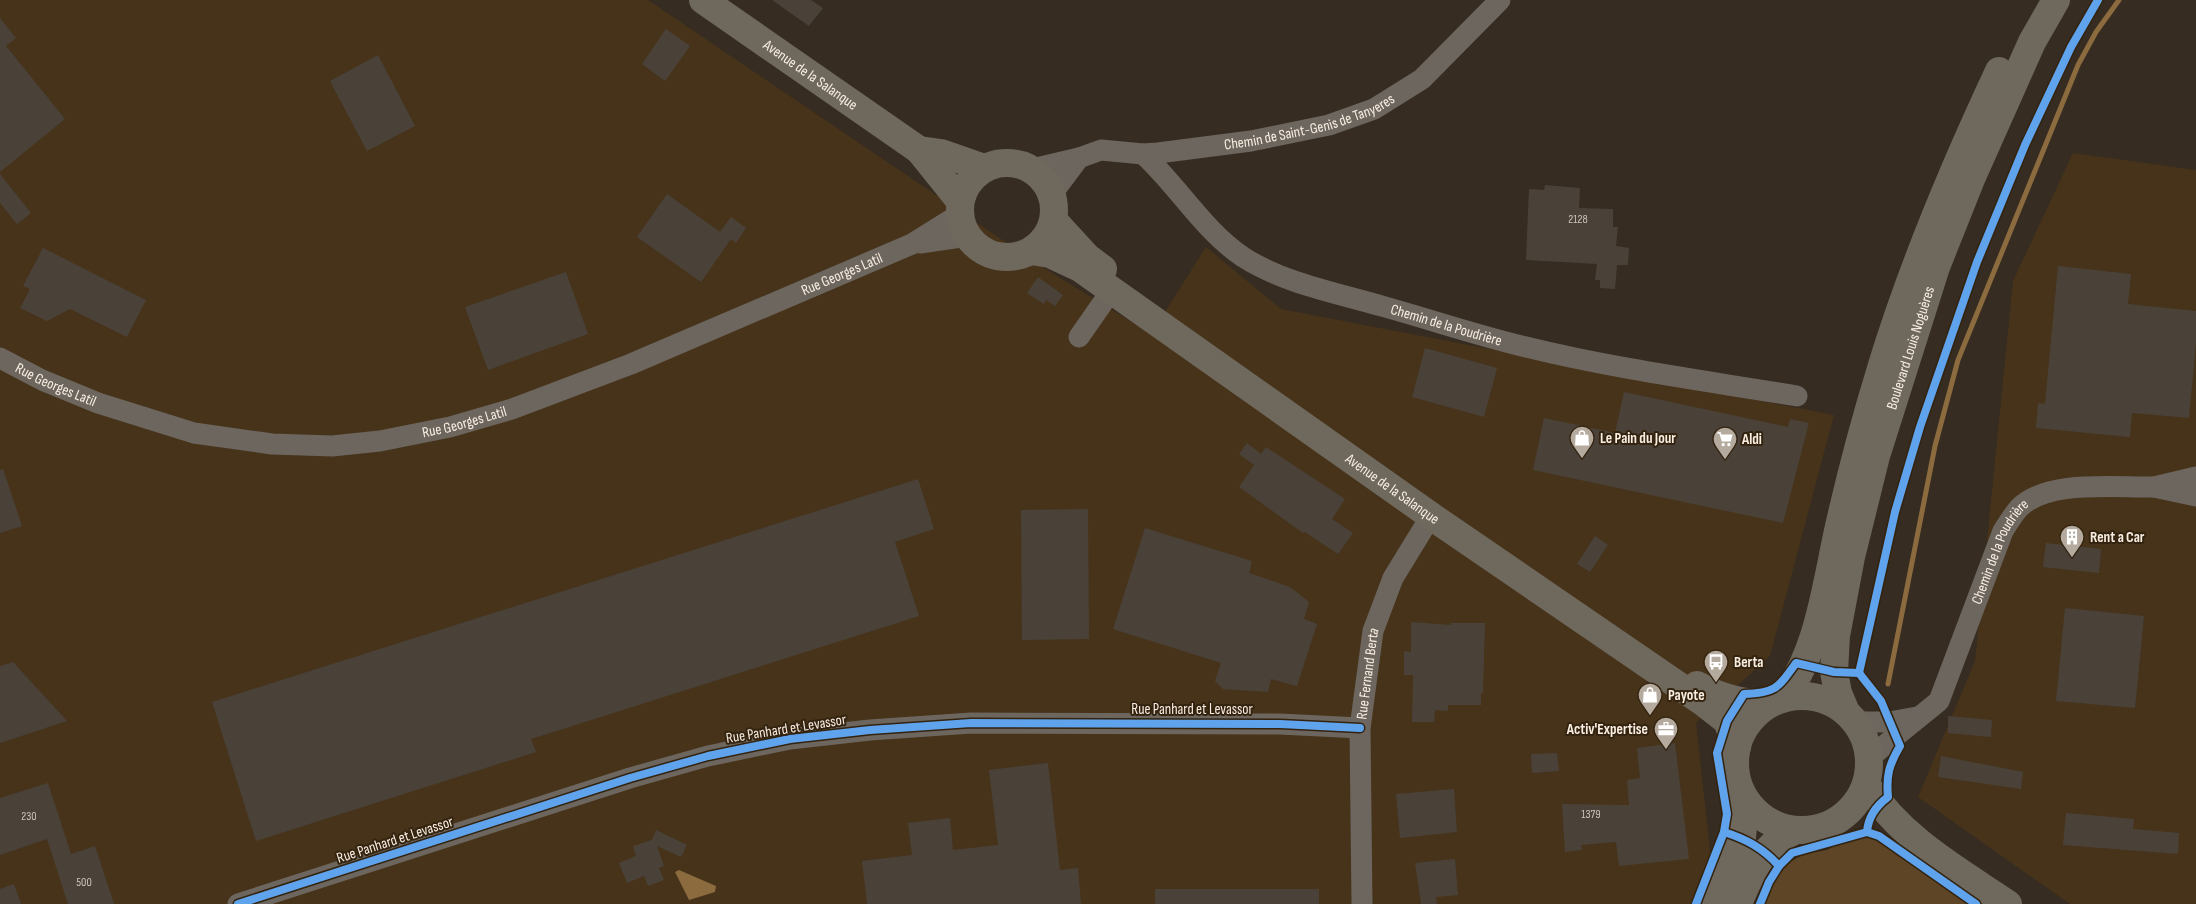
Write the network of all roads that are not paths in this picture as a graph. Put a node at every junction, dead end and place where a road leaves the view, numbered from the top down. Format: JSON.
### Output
{"nodes":[{"id":1,"x":703,"y":0,"type":"edge"},
{"id":2,"x":1500,"y":0,"type":"edge"},
{"id":3,"x":2034,"y":0,"type":"edge"},
{"id":4,"x":2056,"y":0,"type":"edge"},
{"id":5,"x":919,"y":150,"type":"junction"},
{"id":6,"x":1143,"y":154,"type":"junction"},
{"id":7,"x":1079,"y":158,"type":"junction"},
{"id":8,"x":984,"y":168,"type":"junction"},
{"id":9,"x":1032,"y":169,"type":"junction"},
{"id":10,"x":1052,"y":194,"type":"junction"},
{"id":11,"x":963,"y":217,"type":"junction"},
{"id":12,"x":1054,"y":221,"type":"junction"},
{"id":13,"x":1031,"y":251,"type":"junction"},
{"id":14,"x":1111,"y":290,"type":"junction"},
{"id":15,"x":1079,"y":338,"type":"dead end"},
{"id":16,"x":0,"y":358,"type":"edge"},
{"id":17,"x":1797,"y":396,"type":"dead end"},
{"id":18,"x":2196,"y":477,"type":"edge"},
{"id":19,"x":2154,"y":487,"type":"junction"},
{"id":20,"x":2196,"y":496,"type":"edge"},
{"id":21,"x":1431,"y":516,"type":"junction"},
{"id":22,"x":1775,"y":702,"type":"junction"},
{"id":23,"x":1851,"y":717,"type":"junction"},
{"id":24,"x":1920,"y":717,"type":"junction"},
{"id":25,"x":1360,"y":728,"type":"junction"},
{"id":26,"x":1737,"y":747,"type":"junction"},
{"id":27,"x":1868,"y":771,"type":"junction"},
{"id":28,"x":1742,"y":794,"type":"junction"},
{"id":29,"x":1837,"y":821,"type":"junction"},
{"id":30,"x":1796,"y":830,"type":"junction"},
{"id":31,"x":1911,"y":837,"type":"junction"},
{"id":32,"x":238,"y":904,"type":"edge"},
{"id":33,"x":1362,"y":904,"type":"edge"},
{"id":34,"x":1716,"y":904,"type":"edge"},
{"id":35,"x":1738,"y":904,"type":"edge"},
{"id":36,"x":2008,"y":904,"type":"edge"}],
"edges":[{"from":1,"to":5,"type":"main road","name":"Avenue de la Salanque"},
{"from":2,"to":6,"type":"street","name":"Chemin de Saint-Genis de Tanyeres"},
{"from":3,"to":22,"type":"main road","name":"Boulevard Louis Noguères"},
{"from":4,"to":23,"type":"main road","name":"Boulevard Louis Noguères"},
{"from":5,"to":8,"type":"main road"},
{"from":5,"to":11,"type":"main road"},
{"from":6,"to":7,"type":"street","name":"Chemin de Saint-Genis de Tanyeres"},
{"from":6,"to":17,"type":"street","name":"Chemin de la Poudrière"},
{"from":7,"to":9,"type":"street","name":"Chemin de Saint-Genis de Tanyeres"},
{"from":7,"to":10,"type":"street"},
{"from":8,"to":9,"type":"main road"},
{"from":8,"to":11,"type":"main road"},
{"from":9,"to":10,"type":"main road"},
{"from":10,"to":12,"type":"main road"},
{"from":11,"to":13,"type":"main road"},
{"from":11,"to":16,"type":"street","name":"Rue Georges Latil"},
{"from":12,"to":13,"type":"main road"},
{"from":12,"to":22,"type":"main road","name":"Avenue de la Salanque"},
{"from":13,"to":14,"type":"main road","name":"Avenue de la Salanque"},
{"from":14,"to":15,"type":"street"},
{"from":14,"to":21,"type":"main road","name":"Avenue de la Salanque"},
{"from":18,"to":19,"type":"street","name":"Chemin de la Poudrière"},
{"from":19,"to":20,"type":"street","name":"Chemin de la Poudrière"},
{"from":19,"to":24,"type":"street","name":"Chemin de la Poudrière"},
{"from":21,"to":25,"type":"street","name":"Rue Fernand Berta"},
{"from":21,"to":26,"type":"main road","name":"Avenue de la Salanque"},
{"from":22,"to":23,"type":"main road"},
{"from":22,"to":26,"type":"main road"},
{"from":23,"to":24,"type":"street"},
{"from":23,"to":27,"type":"main road"},
{"from":24,"to":27,"type":"street","name":"Chemin de la Poudrière"},
{"from":25,"to":32,"type":"street","name":"Rue Panhard et Levassor"},
{"from":25,"to":33,"type":"street","name":"Rue Fernand Berta"},
{"from":26,"to":28,"type":"main road"},
{"from":27,"to":29,"type":"main road"},
{"from":27,"to":31,"type":"main road"},
{"from":28,"to":30,"type":"main road"},
{"from":28,"to":34,"type":"main road"},
{"from":29,"to":30,"type":"main road"},
{"from":29,"to":31,"type":"main road"},
{"from":30,"to":35,"type":"main road"},
{"from":31,"to":36,"type":"main road"}]}
